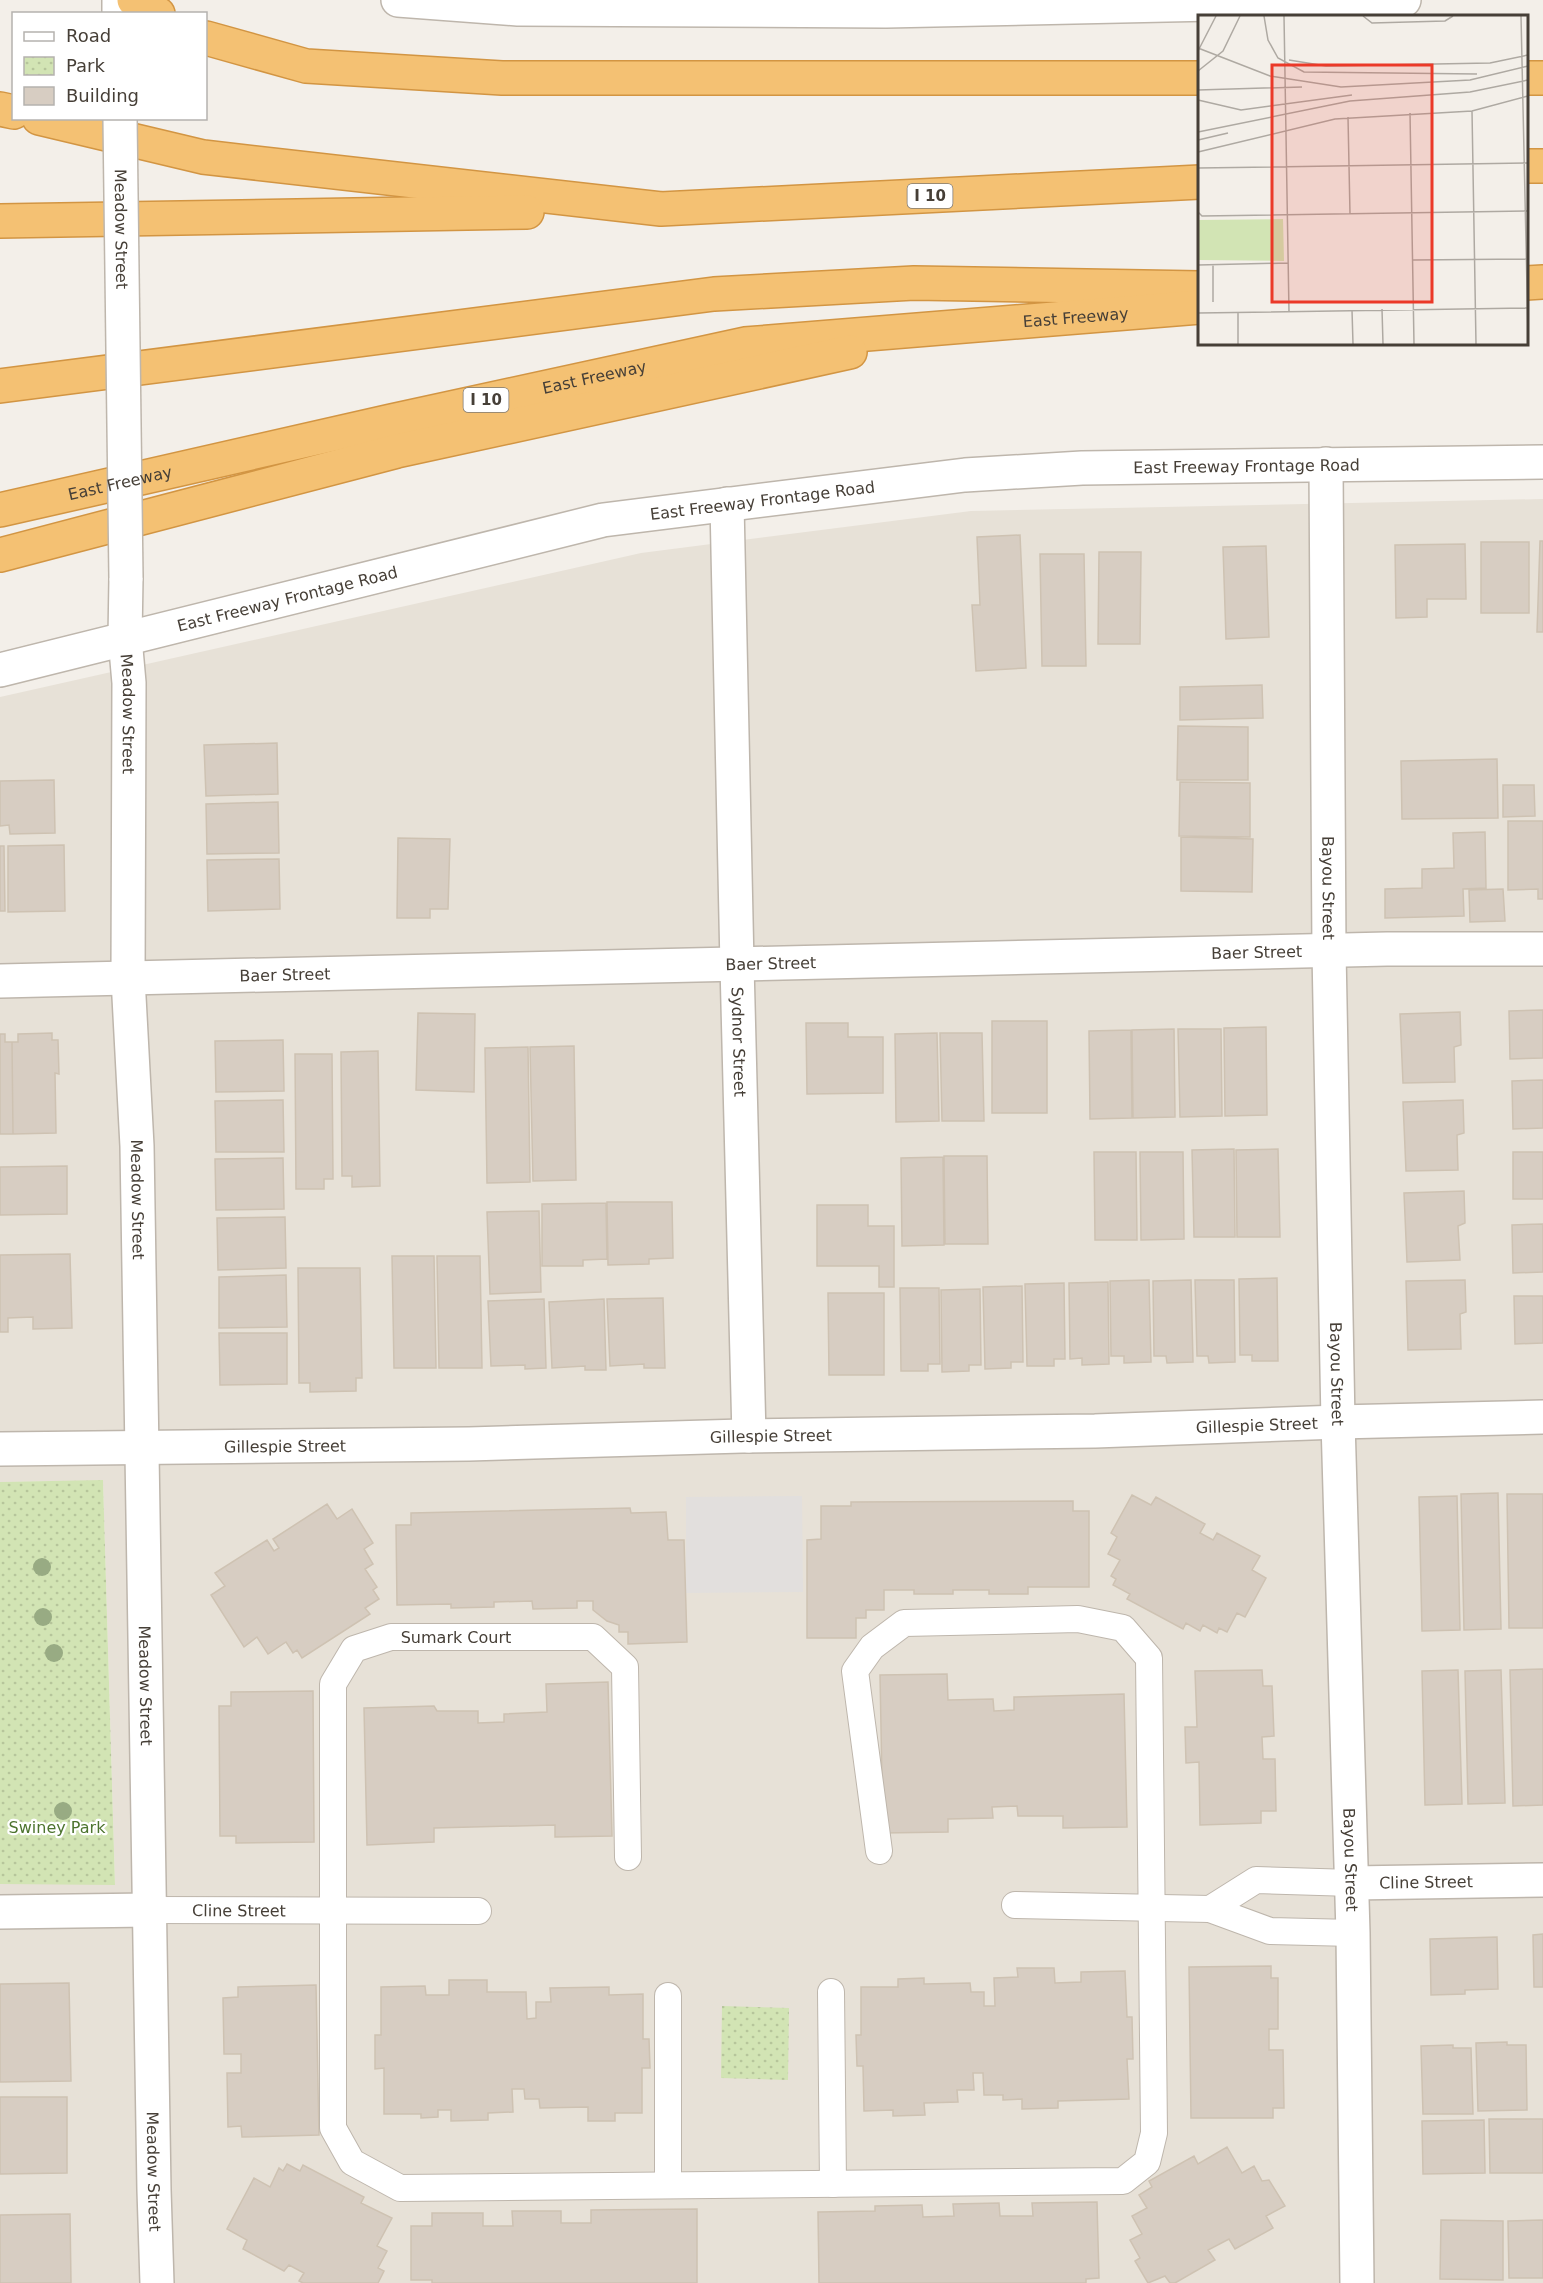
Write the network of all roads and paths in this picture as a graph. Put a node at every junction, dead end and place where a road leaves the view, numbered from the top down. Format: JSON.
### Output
{"nodes":[{"id":1,"x":134,"y":0,"type":"edge"},
{"id":2,"x":398,"y":0,"type":"edge"},
{"id":3,"x":1404,"y":0,"type":"edge"},
{"id":4,"x":155,"y":12,"type":"edge"},
{"id":5,"x":207,"y":38,"type":"edge"},
{"id":6,"x":1198,"y":78,"type":"edge"},
{"id":7,"x":47,"y":120,"type":"edge"},
{"id":8,"x":120,"y":120,"type":"edge"},
{"id":9,"x":1198,"y":182,"type":"edge"},
{"id":10,"x":661,"y":209,"type":"junction"},
{"id":11,"x":0,"y":221,"type":"edge"},
{"id":12,"x":1543,"y":282,"type":"edge"},
{"id":13,"x":1528,"y":283,"type":"edge"},
{"id":14,"x":1198,"y":288,"type":"edge"},
{"id":15,"x":1198,"y":307,"type":"edge"},
{"id":16,"x":978,"y":325,"type":"junction"},
{"id":17,"x":0,"y":386,"type":"edge"},
{"id":18,"x":1543,"y":462,"type":"edge"},
{"id":19,"x":1326,"y":464,"type":"junction"},
{"id":20,"x":727,"y":504,"type":"junction"},
{"id":21,"x":0,"y":510,"type":"edge"},
{"id":22,"x":0,"y":555,"type":"edge"},
{"id":23,"x":125,"y":638,"type":"junction"},
{"id":24,"x":0,"y":670,"type":"edge"},
{"id":25,"x":1543,"y":949,"type":"edge"},
{"id":26,"x":1329,"y":951,"type":"junction"},
{"id":27,"x":736,"y":965,"type":"junction"},
{"id":28,"x":128,"y":978,"type":"junction"},
{"id":29,"x":0,"y":981,"type":"edge"},
{"id":30,"x":1543,"y":1417,"type":"edge"},
{"id":31,"x":1338,"y":1422,"type":"junction"},
{"id":32,"x":749,"y":1436,"type":"junction"},
{"id":33,"x":142,"y":1447,"type":"junction"},
{"id":34,"x":0,"y":1449,"type":"edge"},
{"id":35,"x":879,"y":1851,"type":"dead end"},
{"id":36,"x":628,"y":1857,"type":"dead end"},
{"id":37,"x":1543,"y":1880,"type":"edge"},
{"id":38,"x":1352,"y":1882,"type":"junction"},
{"id":39,"x":1015,"y":1905,"type":"dead end"},
{"id":40,"x":1152,"y":1907,"type":"junction"},
{"id":41,"x":1210,"y":1909,"type":"junction"},
{"id":42,"x":149,"y":1910,"type":"junction"},
{"id":43,"x":333,"y":1911,"type":"junction"},
{"id":44,"x":478,"y":1911,"type":"dead end"},
{"id":45,"x":0,"y":1912,"type":"edge"},
{"id":46,"x":1353,"y":1933,"type":"junction"},
{"id":47,"x":831,"y":1992,"type":"dead end"},
{"id":48,"x":668,"y":1996,"type":"dead end"},
{"id":49,"x":833,"y":2184,"type":"junction"},
{"id":50,"x":668,"y":2185,"type":"junction"},
{"id":51,"x":158,"y":2283,"type":"edge"},
{"id":52,"x":1356,"y":2283,"type":"edge"}],
"edges":[{"from":1,"to":4,"type":"highway"},
{"from":2,"to":3,"type":"street"},
{"from":5,"to":6,"type":"highway"},
{"from":7,"to":10,"type":"highway","number":"I 10"},
{"from":8,"to":23,"type":"street","name":"Meadow Street","bridge":true},
{"from":9,"to":10,"type":"highway","number":"I 10"},
{"from":10,"to":11,"type":"highway"},
{"from":12,"to":13,"type":"highway"},
{"from":14,"to":17,"type":"highway"},
{"from":15,"to":16,"type":"highway","name":"East Freeway","number":"I 10"},
{"from":16,"to":21,"type":"highway","name":"East Freeway","number":"I 10"},
{"from":16,"to":22,"type":"highway"},
{"from":18,"to":19,"type":"street","name":"East Freeway Frontage Road"},
{"from":19,"to":20,"type":"street","name":"East Freeway Frontage Road"},
{"from":19,"to":26,"type":"street","name":"Bayou Street"},
{"from":20,"to":23,"type":"street","name":"East Freeway Frontage Road"},
{"from":20,"to":27,"type":"street","name":"Sydnor Street"},
{"from":23,"to":24,"type":"street","name":"East Freeway Frontage Road"},
{"from":23,"to":28,"type":"street","name":"Meadow Street"},
{"from":25,"to":26,"type":"street","name":"Baer Street"},
{"from":26,"to":27,"type":"street","name":"Baer Street"},
{"from":26,"to":31,"type":"street","name":"Bayou Street"},
{"from":27,"to":28,"type":"street","name":"Baer Street"},
{"from":27,"to":32,"type":"street","name":"Sydnor Street"},
{"from":28,"to":29,"type":"street","name":"Baer Street"},
{"from":28,"to":33,"type":"street","name":"Meadow Street"},
{"from":30,"to":31,"type":"street","name":"Gillespie Street"},
{"from":31,"to":32,"type":"street","name":"Gillespie Street"},
{"from":31,"to":38,"type":"street","name":"Bayou Street"},
{"from":32,"to":33,"type":"street","name":"Gillespie Street"},
{"from":33,"to":34,"type":"street","name":"Gillespie Street"},
{"from":33,"to":42,"type":"street","name":"Meadow Street"},
{"from":35,"to":40,"type":"lane","name":"Sumark Court"},
{"from":36,"to":43,"type":"lane","name":"Sumark Court"},
{"from":37,"to":38,"type":"street","name":"Cline Street"},
{"from":38,"to":41,"type":"lane","name":"Cline Street"},
{"from":38,"to":46,"type":"street","name":"Bayou Street"},
{"from":39,"to":40,"type":"lane"},
{"from":40,"to":41,"type":"lane"},
{"from":40,"to":49,"type":"lane","name":"Sumark Court"},
{"from":41,"to":46,"type":"lane"},
{"from":42,"to":43,"type":"lane","name":"Cline Street"},
{"from":42,"to":45,"type":"street","name":"Cline Street"},
{"from":42,"to":51,"type":"street","name":"Meadow Street"},
{"from":43,"to":44,"type":"lane","name":"Cline Street"},
{"from":43,"to":50,"type":"lane","name":"Sumark Court"},
{"from":46,"to":52,"type":"street","name":"Bayou Street"},
{"from":47,"to":49,"type":"lane"},
{"from":48,"to":50,"type":"lane"},
{"from":49,"to":50,"type":"lane","name":"Sumark Court"}]}
